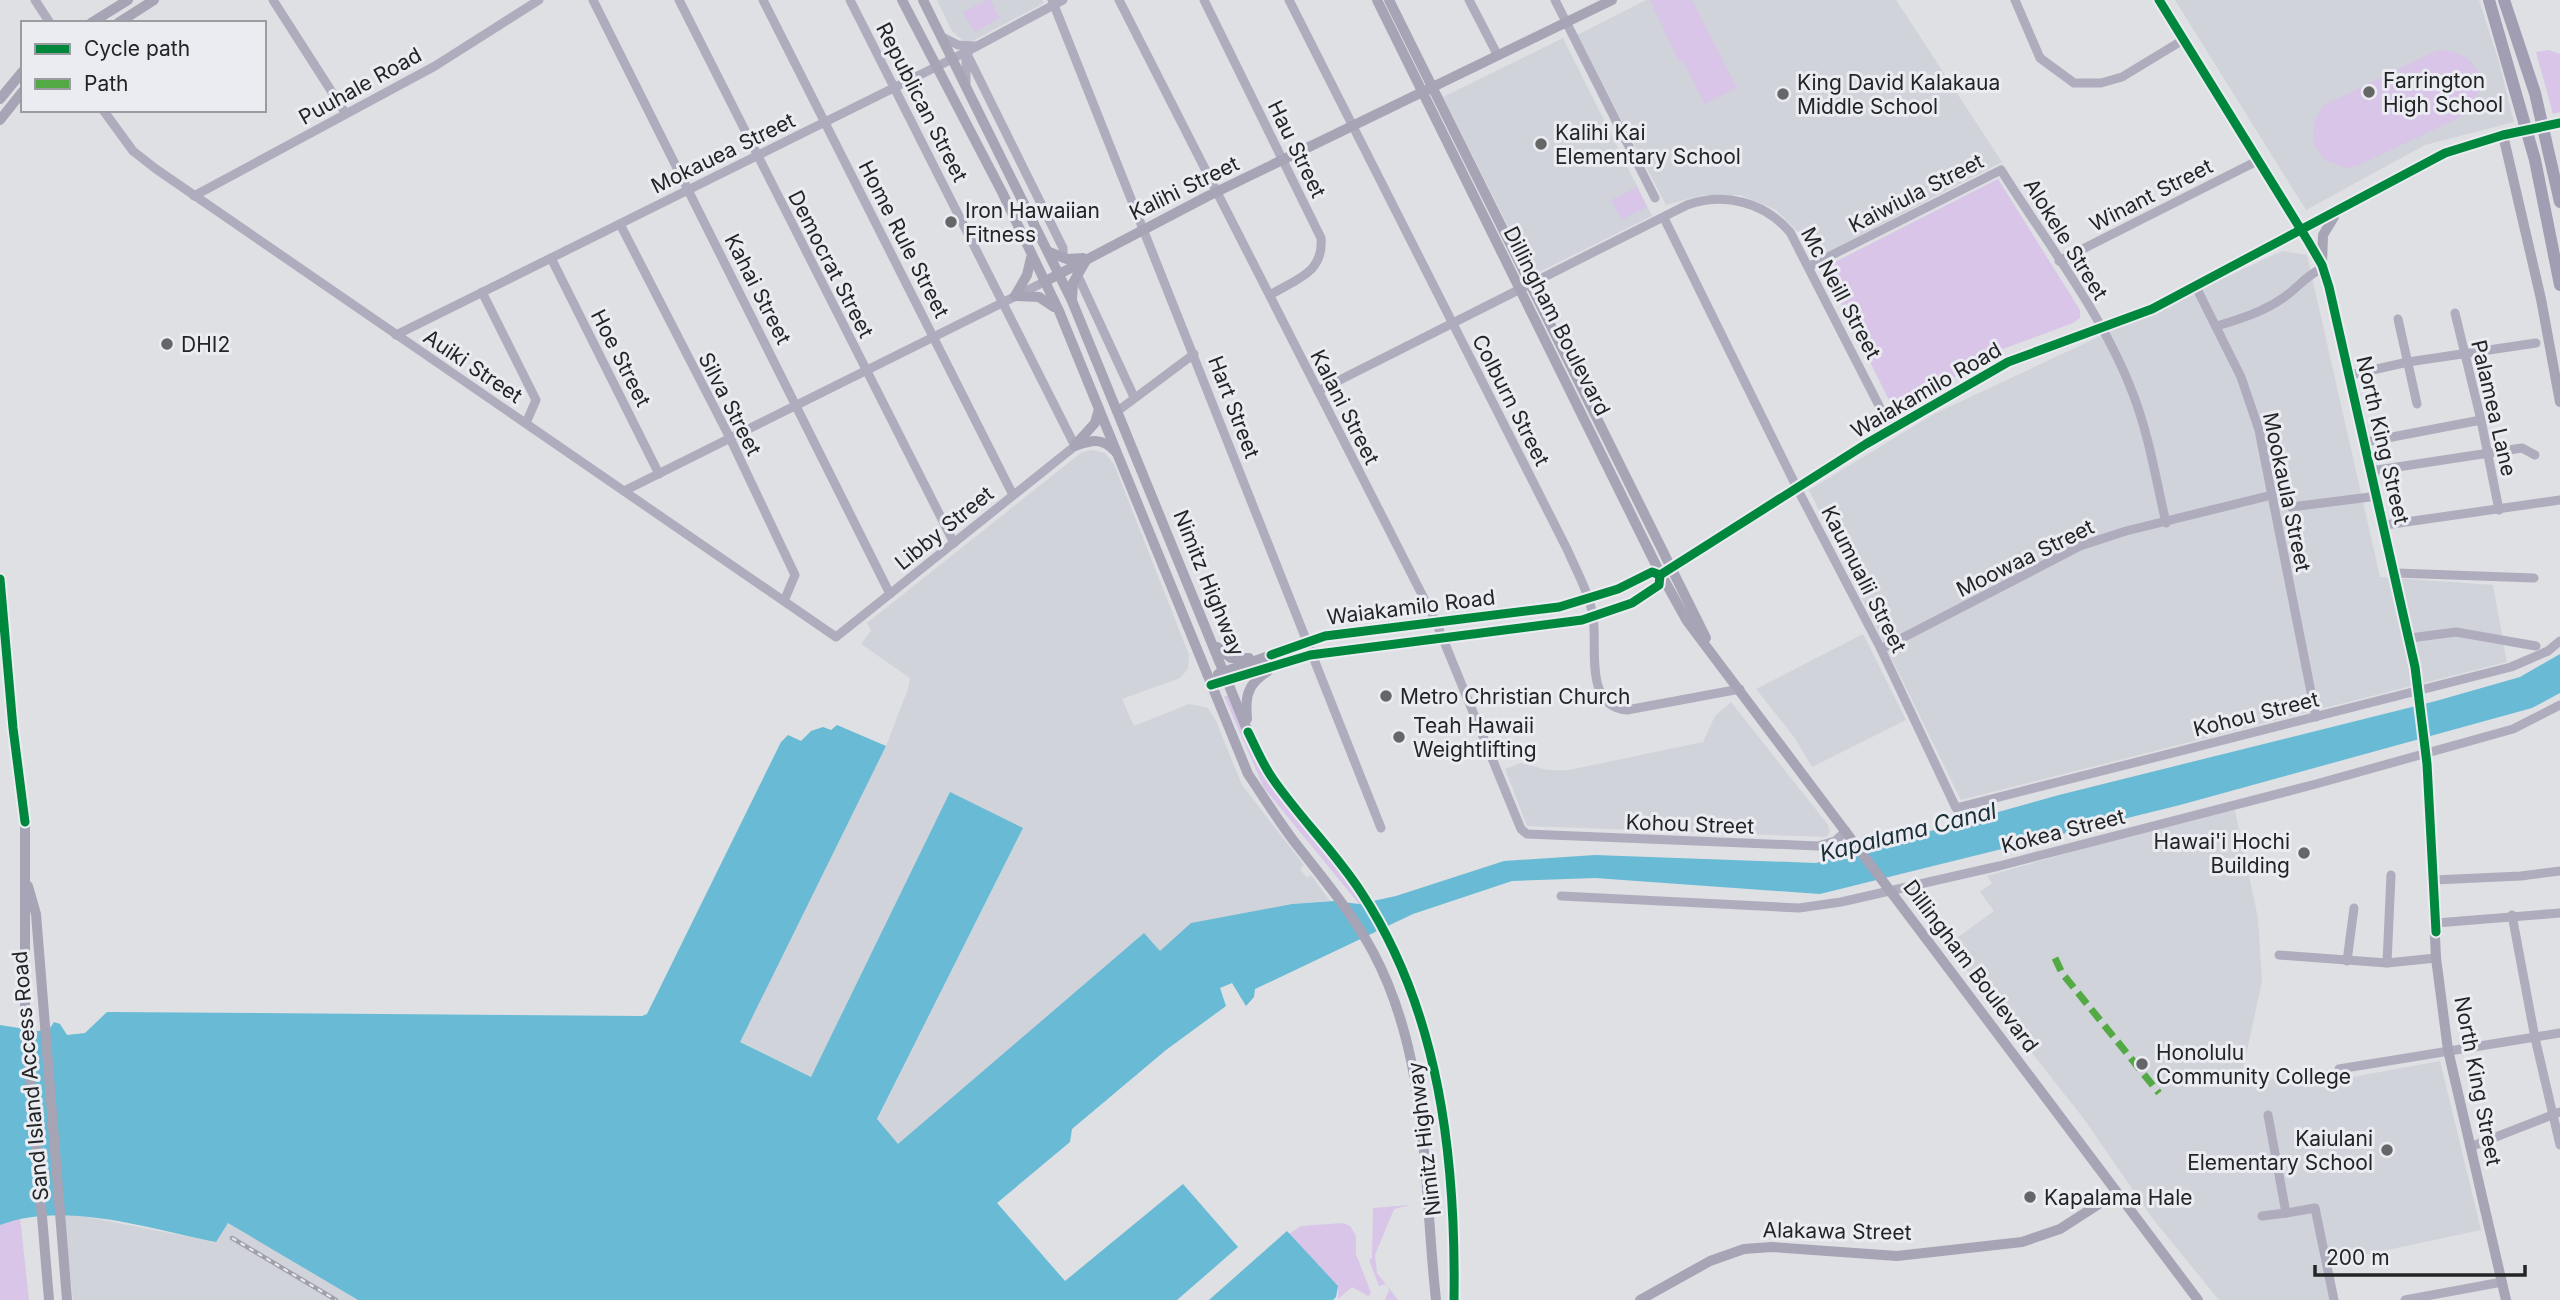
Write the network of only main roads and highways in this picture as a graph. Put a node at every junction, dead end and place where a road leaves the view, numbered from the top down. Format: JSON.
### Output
{"nodes":[{"id":1,"x":128,"y":0,"type":"edge"},
{"id":2,"x":902,"y":0,"type":"edge"},
{"id":3,"x":923,"y":0,"type":"edge"},
{"id":4,"x":1377,"y":0,"type":"edge"},
{"id":5,"x":1389,"y":0,"type":"edge"},
{"id":6,"x":1612,"y":0,"type":"edge"},
{"id":7,"x":2159,"y":0,"type":"edge"},
{"id":8,"x":2489,"y":0,"type":"edge"},
{"id":9,"x":2504,"y":0,"type":"edge"},
{"id":10,"x":148,"y":2,"type":"edge"},
{"id":11,"x":94,"y":21,"type":"edge"},
{"id":12,"x":121,"y":21,"type":"edge"},
{"id":13,"x":21,"y":73,"type":"edge"},
{"id":14,"x":1427,"y":88,"type":"junction"},
{"id":15,"x":21,"y":94,"type":"edge"},
{"id":16,"x":0,"y":99,"type":"edge"},
{"id":17,"x":0,"y":120,"type":"edge"},
{"id":18,"x":2560,"y":123,"type":"edge"},
{"id":19,"x":2503,"y":135,"type":"junction"},
{"id":20,"x":2560,"y":202,"type":"edge"},
{"id":21,"x":2339,"y":212,"type":"junction"},
{"id":22,"x":2301,"y":230,"type":"junction"},
{"id":23,"x":1049,"y":253,"type":"junction"},
{"id":24,"x":1089,"y":257,"type":"junction"},
{"id":25,"x":1031,"y":258,"type":"junction"},
{"id":26,"x":2323,"y":267,"type":"junction"},
{"id":27,"x":1060,"y":273,"type":"junction"},
{"id":28,"x":1044,"y":282,"type":"junction"},
{"id":29,"x":2560,"y":285,"type":"edge"},
{"id":30,"x":1072,"y":301,"type":"junction"},
{"id":31,"x":1059,"y":311,"type":"junction"},
{"id":32,"x":2560,"y":402,"type":"edge"},
{"id":33,"x":1099,"y":405,"type":"junction"},
{"id":34,"x":1121,"y":457,"type":"junction"},
{"id":35,"x":1664,"y":573,"type":"junction"},
{"id":36,"x":0,"y":579,"type":"edge"},
{"id":37,"x":1213,"y":643,"type":"junction"},
{"id":38,"x":1279,"y":658,"type":"junction"},
{"id":39,"x":1226,"y":676,"type":"junction"},
{"id":40,"x":1210,"y":681,"type":"junction"},
{"id":41,"x":1248,"y":732,"type":"junction"},
{"id":42,"x":25,"y":877,"type":"junction"},
{"id":43,"x":2116,"y":1193,"type":"junction"},
{"id":44,"x":1454,"y":1284,"type":"junction"},
{"id":45,"x":49,"y":1300,"type":"edge"},
{"id":46,"x":66,"y":1300,"type":"edge"},
{"id":47,"x":1436,"y":1300,"type":"edge"},
{"id":48,"x":1454,"y":1300,"type":"edge"},
{"id":49,"x":1463,"y":1300,"type":"edge"},
{"id":50,"x":1640,"y":1300,"type":"edge"},
{"id":51,"x":2198,"y":1300,"type":"edge"},
{"id":52,"x":2506,"y":1300,"type":"edge"}],
"edges":[{"from":1,"to":11,"type":"main road"},
{"from":2,"to":25,"type":"main road","name":"Nimitz Highway"},
{"from":3,"to":23,"type":"main road","name":"Nimitz Highway"},
{"from":4,"to":14,"type":"main road","name":"Dillingham Boulevard"},
{"from":5,"to":14,"type":"main road","name":"Dillingham Boulevard"},
{"from":6,"to":14,"type":"main road","name":"Kalihi Street"},
{"from":7,"to":22,"type":"main road","name":"North King Street"},
{"from":8,"to":29,"type":"highway"},
{"from":9,"to":20,"type":"highway"},
{"from":10,"to":12,"type":"main road"},
{"from":13,"to":16,"type":"main road"},
{"from":14,"to":24,"type":"main road","name":"Kalihi Street"},
{"from":14,"to":35,"type":"main road","name":"Dillingham Boulevard"},
{"from":15,"to":17,"type":"main road"},
{"from":18,"to":19,"type":"main road","name":"Waiakamilo Road"},
{"from":19,"to":21,"type":"main road","name":"Waiakamilo Road"},
{"from":19,"to":32,"type":"main road"},
{"from":21,"to":22,"type":"main road","name":"Waiakamilo Road"},
{"from":21,"to":26,"type":"main road"},
{"from":22,"to":26,"type":"main road","name":"North King Street"},
{"from":22,"to":35,"type":"main road","name":"Waiakamilo Road"},
{"from":23,"to":24,"type":"main road"},
{"from":23,"to":27,"type":"main road","name":"Nimitz Highway"},
{"from":24,"to":27,"type":"main road","name":"Kalihi Street"},
{"from":24,"to":30,"type":"main road"},
{"from":25,"to":28,"type":"main road","name":"Nimitz Highway"},
{"from":25,"to":31,"type":"main road"},
{"from":26,"to":52,"type":"main road","name":"North King Street"},
{"from":27,"to":28,"type":"main road","name":"Kalihi Street"},
{"from":27,"to":30,"type":"main road","name":"Nimitz Highway"},
{"from":28,"to":31,"type":"main road","name":"Nimitz Highway"},
{"from":30,"to":37,"type":"main road","name":"Nimitz Highway"},
{"from":31,"to":33,"type":"main road","name":"Nimitz Highway"},
{"from":33,"to":34,"type":"main road","name":"Nimitz Highway"},
{"from":33,"to":34,"type":"main road"},
{"from":34,"to":40,"type":"main road","name":"Nimitz Highway"},
{"from":35,"to":38,"type":"main road","name":"Waiakamilo Road"},
{"from":35,"to":38,"type":"main road","name":"Waiakamilo Road"},
{"from":35,"to":43,"type":"main road","name":"Dillingham Boulevard"},
{"from":36,"to":42,"type":"main road","name":"Sand Island Access Road"},
{"from":37,"to":38,"type":"main road"},
{"from":37,"to":39,"type":"main road","name":"Nimitz Highway"},
{"from":38,"to":39,"type":"main road","name":"Waiakamilo Road"},
{"from":38,"to":41,"type":"main road"},
{"from":39,"to":40,"type":"main road","name":"Waiakamilo Road"},
{"from":39,"to":41,"type":"main road","name":"Nimitz Highway"},
{"from":40,"to":47,"type":"main road","name":"Nimitz Highway"},
{"from":41,"to":44,"type":"main road","name":"Nimitz Highway"},
{"from":42,"to":45,"type":"main road","name":"Sand Island Access Road"},
{"from":42,"to":46,"type":"main road","name":"Sand Island Access Road"},
{"from":43,"to":50,"type":"main road","name":"Alakawa Street"},
{"from":43,"to":51,"type":"main road","name":"Dillingham Boulevard"},
{"from":44,"to":48,"type":"main road","name":"Nimitz Highway"},
{"from":44,"to":49,"type":"main road"}]}
